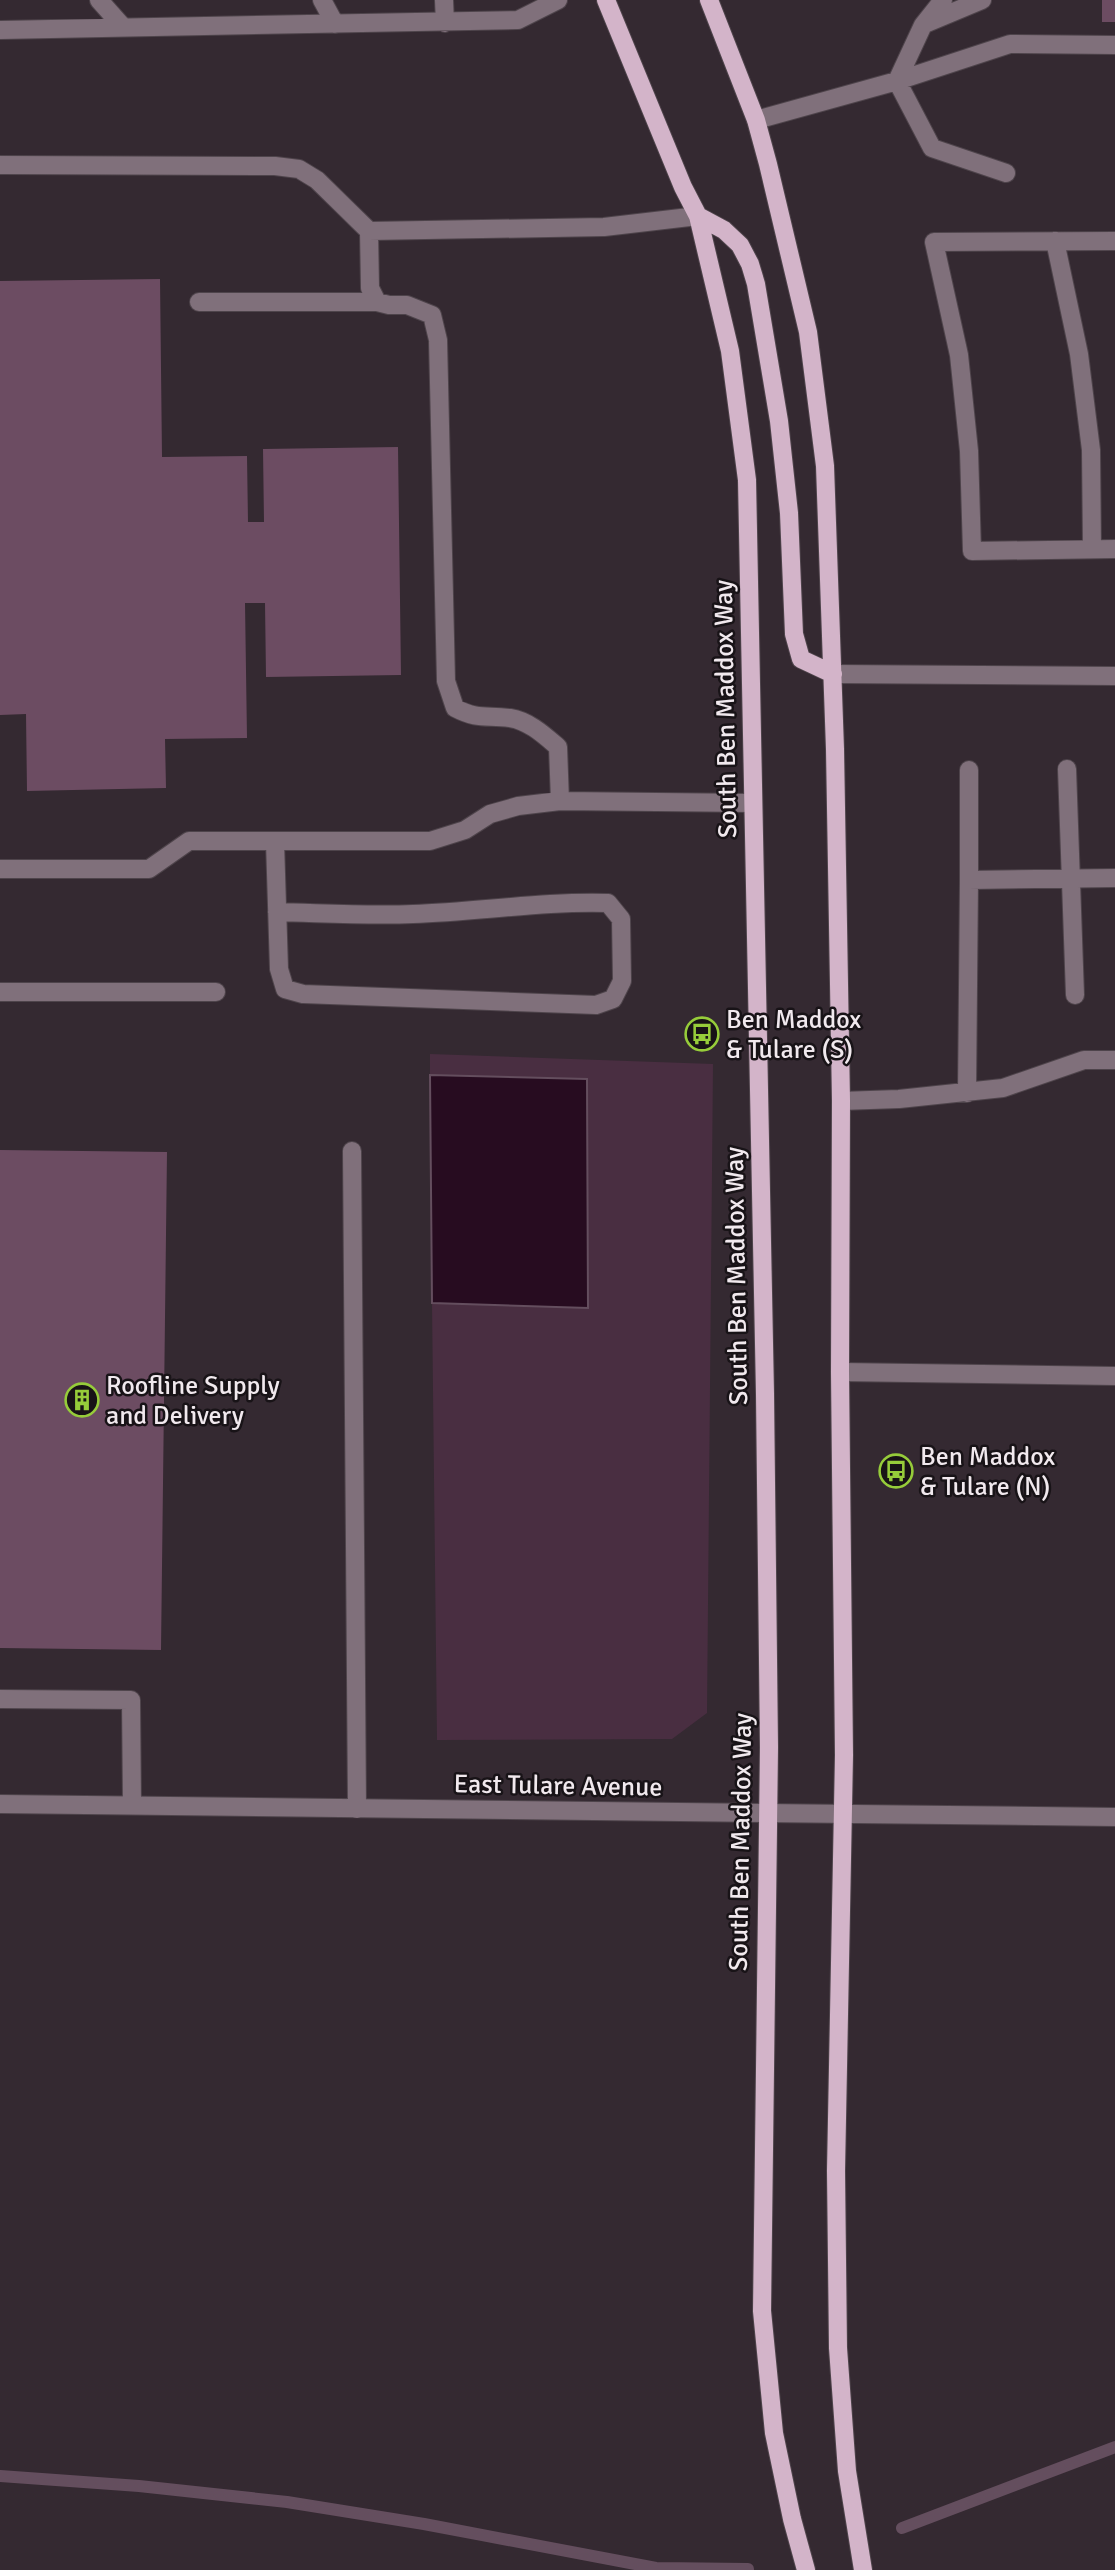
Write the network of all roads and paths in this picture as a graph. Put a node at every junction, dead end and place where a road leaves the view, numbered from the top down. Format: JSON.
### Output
{"nodes":[{"id":1,"x":99,"y":0,"type":"edge"},
{"id":2,"x":322,"y":0,"type":"edge"},
{"id":3,"x":444,"y":0,"type":"edge"},
{"id":4,"x":558,"y":0,"type":"edge"},
{"id":5,"x":607,"y":0,"type":"edge"},
{"id":6,"x":709,"y":0,"type":"edge"},
{"id":7,"x":943,"y":0,"type":"edge"},
{"id":8,"x":982,"y":0,"type":"edge"},
{"id":9,"x":335,"y":23,"type":"junction"},
{"id":10,"x":445,"y":23,"type":"junction"},
{"id":11,"x":923,"y":25,"type":"junction"},
{"id":12,"x":123,"y":27,"type":"junction"},
{"id":13,"x":0,"y":30,"type":"edge"},
{"id":14,"x":1115,"y":45,"type":"edge"},
{"id":15,"x":897,"y":81,"type":"junction"},
{"id":16,"x":756,"y":120,"type":"junction"},
{"id":17,"x":0,"y":166,"type":"edge"},
{"id":18,"x":1006,"y":173,"type":"dead end"},
{"id":19,"x":698,"y":216,"type":"junction"},
{"id":20,"x":369,"y":231,"type":"junction"},
{"id":21,"x":1055,"y":241,"type":"junction"},
{"id":22,"x":1115,"y":241,"type":"edge"},
{"id":23,"x":199,"y":302,"type":"dead end"},
{"id":24,"x":377,"y":302,"type":"junction"},
{"id":25,"x":1115,"y":549,"type":"edge"},
{"id":26,"x":1092,"y":550,"type":"junction"},
{"id":27,"x":833,"y":674,"type":"junction"},
{"id":28,"x":1115,"y":676,"type":"edge"},
{"id":29,"x":1067,"y":769,"type":"dead end"},
{"id":30,"x":969,"y":770,"type":"dead end"},
{"id":31,"x":560,"y":801,"type":"junction"},
{"id":32,"x":753,"y":803,"type":"junction"},
{"id":33,"x":275,"y":842,"type":"junction"},
{"id":34,"x":0,"y":869,"type":"edge"},
{"id":35,"x":1115,"y":878,"type":"edge"},
{"id":36,"x":1072,"y":879,"type":"junction"},
{"id":37,"x":969,"y":880,"type":"junction"},
{"id":38,"x":277,"y":912,"type":"junction"},
{"id":39,"x":0,"y":992,"type":"edge"},
{"id":40,"x":216,"y":992,"type":"dead end"},
{"id":41,"x":1075,"y":995,"type":"dead end"},
{"id":42,"x":1115,"y":1060,"type":"edge"},
{"id":43,"x":967,"y":1093,"type":"junction"},
{"id":44,"x":841,"y":1101,"type":"junction"},
{"id":45,"x":352,"y":1151,"type":"dead end"},
{"id":46,"x":840,"y":1372,"type":"junction"},
{"id":47,"x":1115,"y":1376,"type":"edge"},
{"id":48,"x":0,"y":1699,"type":"edge"},
{"id":49,"x":0,"y":1804,"type":"edge"},
{"id":50,"x":132,"y":1805,"type":"junction"},
{"id":51,"x":356,"y":1809,"type":"junction"},
{"id":52,"x":768,"y":1814,"type":"junction"},
{"id":53,"x":843,"y":1814,"type":"junction"},
{"id":54,"x":1115,"y":1817,"type":"edge"},
{"id":55,"x":806,"y":2570,"type":"edge"},
{"id":56,"x":863,"y":2570,"type":"edge"}],
"edges":[{"from":1,"to":12,"type":"street"},
{"from":2,"to":9,"type":"street"},
{"from":3,"to":10,"type":"street"},
{"from":4,"to":10,"type":"street"},
{"from":5,"to":19,"type":"main road","name":"South Ben Maddox Way"},
{"from":6,"to":16,"type":"main road"},
{"from":7,"to":11,"type":"street"},
{"from":8,"to":11,"type":"street"},
{"from":9,"to":10,"type":"street"},
{"from":9,"to":12,"type":"street"},
{"from":11,"to":15,"type":"street"},
{"from":12,"to":13,"type":"street"},
{"from":14,"to":15,"type":"street"},
{"from":15,"to":16,"type":"street"},
{"from":15,"to":18,"type":"street"},
{"from":16,"to":27,"type":"main road"},
{"from":17,"to":20,"type":"street"},
{"from":19,"to":20,"type":"street"},
{"from":19,"to":27,"type":"main road"},
{"from":19,"to":32,"type":"main road","name":"South Ben Maddox Way"},
{"from":20,"to":24,"type":"street"},
{"from":21,"to":22,"type":"street"},
{"from":21,"to":26,"type":"street"},
{"from":21,"to":26,"type":"street"},
{"from":23,"to":24,"type":"street"},
{"from":24,"to":31,"type":"street"},
{"from":25,"to":26,"type":"street"},
{"from":27,"to":28,"type":"street"},
{"from":27,"to":44,"type":"main road"},
{"from":29,"to":36,"type":"street"},
{"from":30,"to":37,"type":"street"},
{"from":31,"to":32,"type":"street"},
{"from":31,"to":33,"type":"street"},
{"from":32,"to":52,"type":"main road","name":"South Ben Maddox Way"},
{"from":33,"to":34,"type":"street"},
{"from":33,"to":38,"type":"street"},
{"from":35,"to":36,"type":"street"},
{"from":36,"to":37,"type":"street"},
{"from":36,"to":41,"type":"street"},
{"from":37,"to":43,"type":"street"},
{"from":38,"to":38,"type":"street"},
{"from":39,"to":40,"type":"street"},
{"from":42,"to":43,"type":"street"},
{"from":43,"to":44,"type":"street"},
{"from":44,"to":46,"type":"main road"},
{"from":45,"to":51,"type":"street"},
{"from":46,"to":47,"type":"street"},
{"from":46,"to":53,"type":"main road"},
{"from":48,"to":50,"type":"street"},
{"from":49,"to":50,"type":"street","name":"East Tulare Avenue"},
{"from":50,"to":51,"type":"street","name":"East Tulare Avenue"},
{"from":51,"to":52,"type":"street","name":"East Tulare Avenue"},
{"from":52,"to":53,"type":"street","name":"East Tulare Avenue"},
{"from":52,"to":55,"type":"main road","name":"South Ben Maddox Way"},
{"from":53,"to":54,"type":"street","name":"East Tulare Avenue"},
{"from":53,"to":56,"type":"main road"}]}
